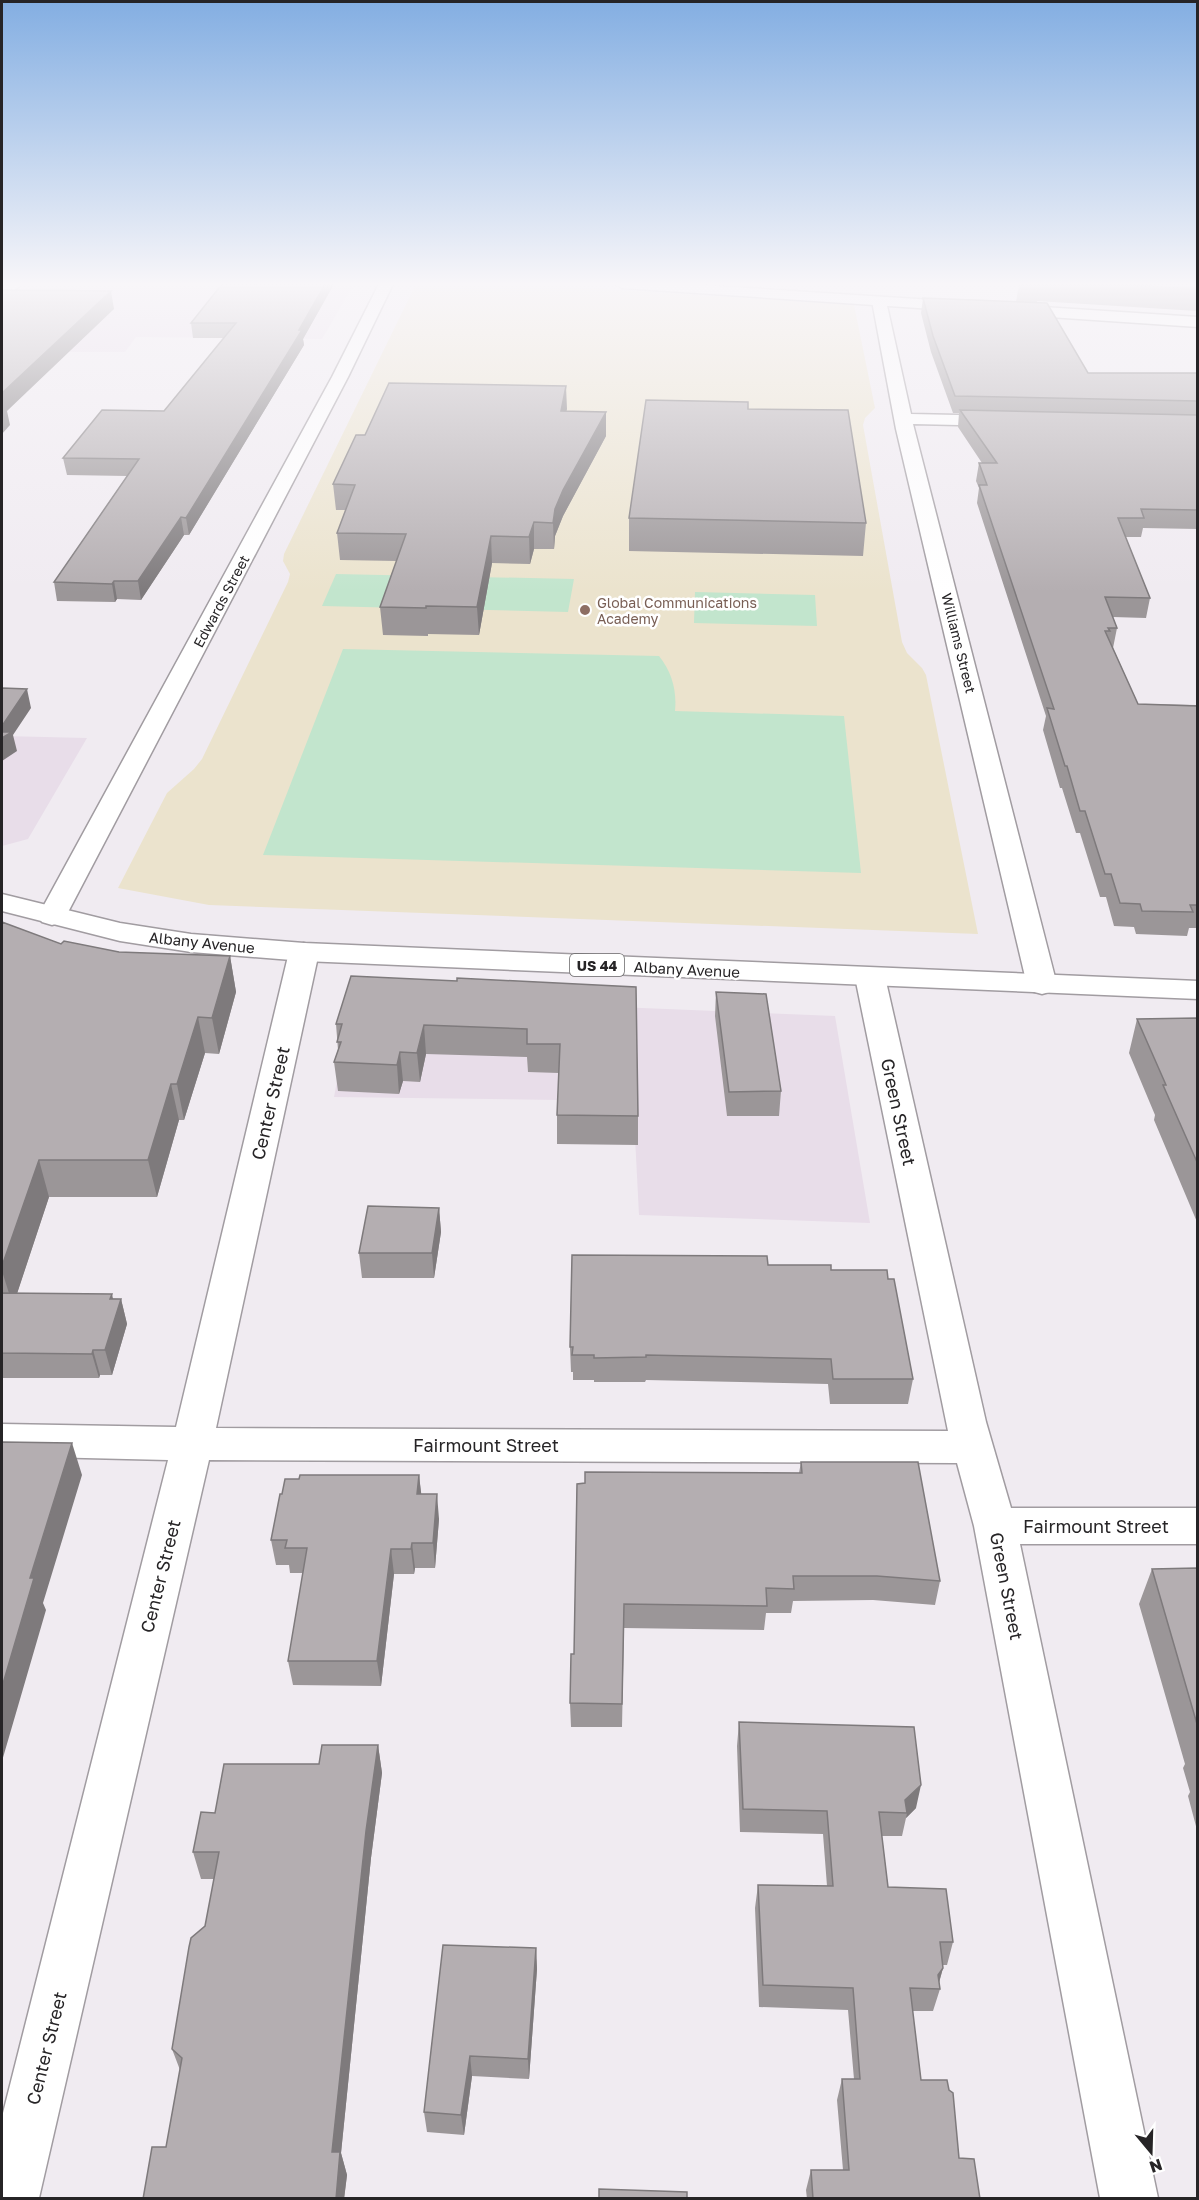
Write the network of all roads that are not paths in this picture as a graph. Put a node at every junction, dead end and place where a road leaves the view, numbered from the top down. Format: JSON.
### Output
{"nodes":[{"id":1,"x":335,"y":387,"type":"edge"},
{"id":2,"x":897,"y":387,"type":"edge"},
{"id":3,"x":904,"y":419,"type":"junction"},
{"id":4,"x":1021,"y":422,"type":"edge"},
{"id":5,"x":2,"y":903,"type":"edge"},
{"id":6,"x":52,"y":916,"type":"junction"},
{"id":7,"x":304,"y":952,"type":"junction"},
{"id":8,"x":870,"y":977,"type":"junction"},
{"id":9,"x":1042,"y":985,"type":"junction"},
{"id":10,"x":1197,"y":990,"type":"edge"},
{"id":11,"x":2,"y":1440,"type":"edge"},
{"id":12,"x":192,"y":1444,"type":"junction"},
{"id":13,"x":972,"y":1447,"type":"junction"},
{"id":14,"x":995,"y":1526,"type":"junction"},
{"id":15,"x":1197,"y":1526,"type":"edge"},
{"id":16,"x":10,"y":2199,"type":"edge"},
{"id":17,"x":1129,"y":2199,"type":"edge"}],
"edges":[{"from":1,"to":6,"type":"main road","name":"Edwards Street"},
{"from":2,"to":3,"type":"main road","name":"Williams Street"},
{"from":3,"to":4,"type":"main road"},
{"from":3,"to":9,"type":"main road","name":"Williams Street"},
{"from":5,"to":6,"type":"main road","name":"Albany Avenue","number":"US 44"},
{"from":6,"to":7,"type":"main road","name":"Albany Avenue","number":"US 44"},
{"from":7,"to":8,"type":"main road","name":"Albany Avenue","number":"US 44"},
{"from":7,"to":12,"type":"main road","name":"Center Street"},
{"from":8,"to":9,"type":"main road","name":"Albany Avenue","number":"US 44"},
{"from":8,"to":13,"type":"main road","name":"Green Street"},
{"from":9,"to":10,"type":"main road","name":"Albany Avenue","number":"US 44"},
{"from":11,"to":12,"type":"main road","name":"Fairmount Street"},
{"from":12,"to":13,"type":"main road","name":"Fairmount Street"},
{"from":12,"to":16,"type":"main road","name":"Center Street"},
{"from":13,"to":14,"type":"main road","name":"Green Street"},
{"from":14,"to":15,"type":"main road","name":"Fairmount Street"},
{"from":14,"to":17,"type":"main road","name":"Green Street"}]}
